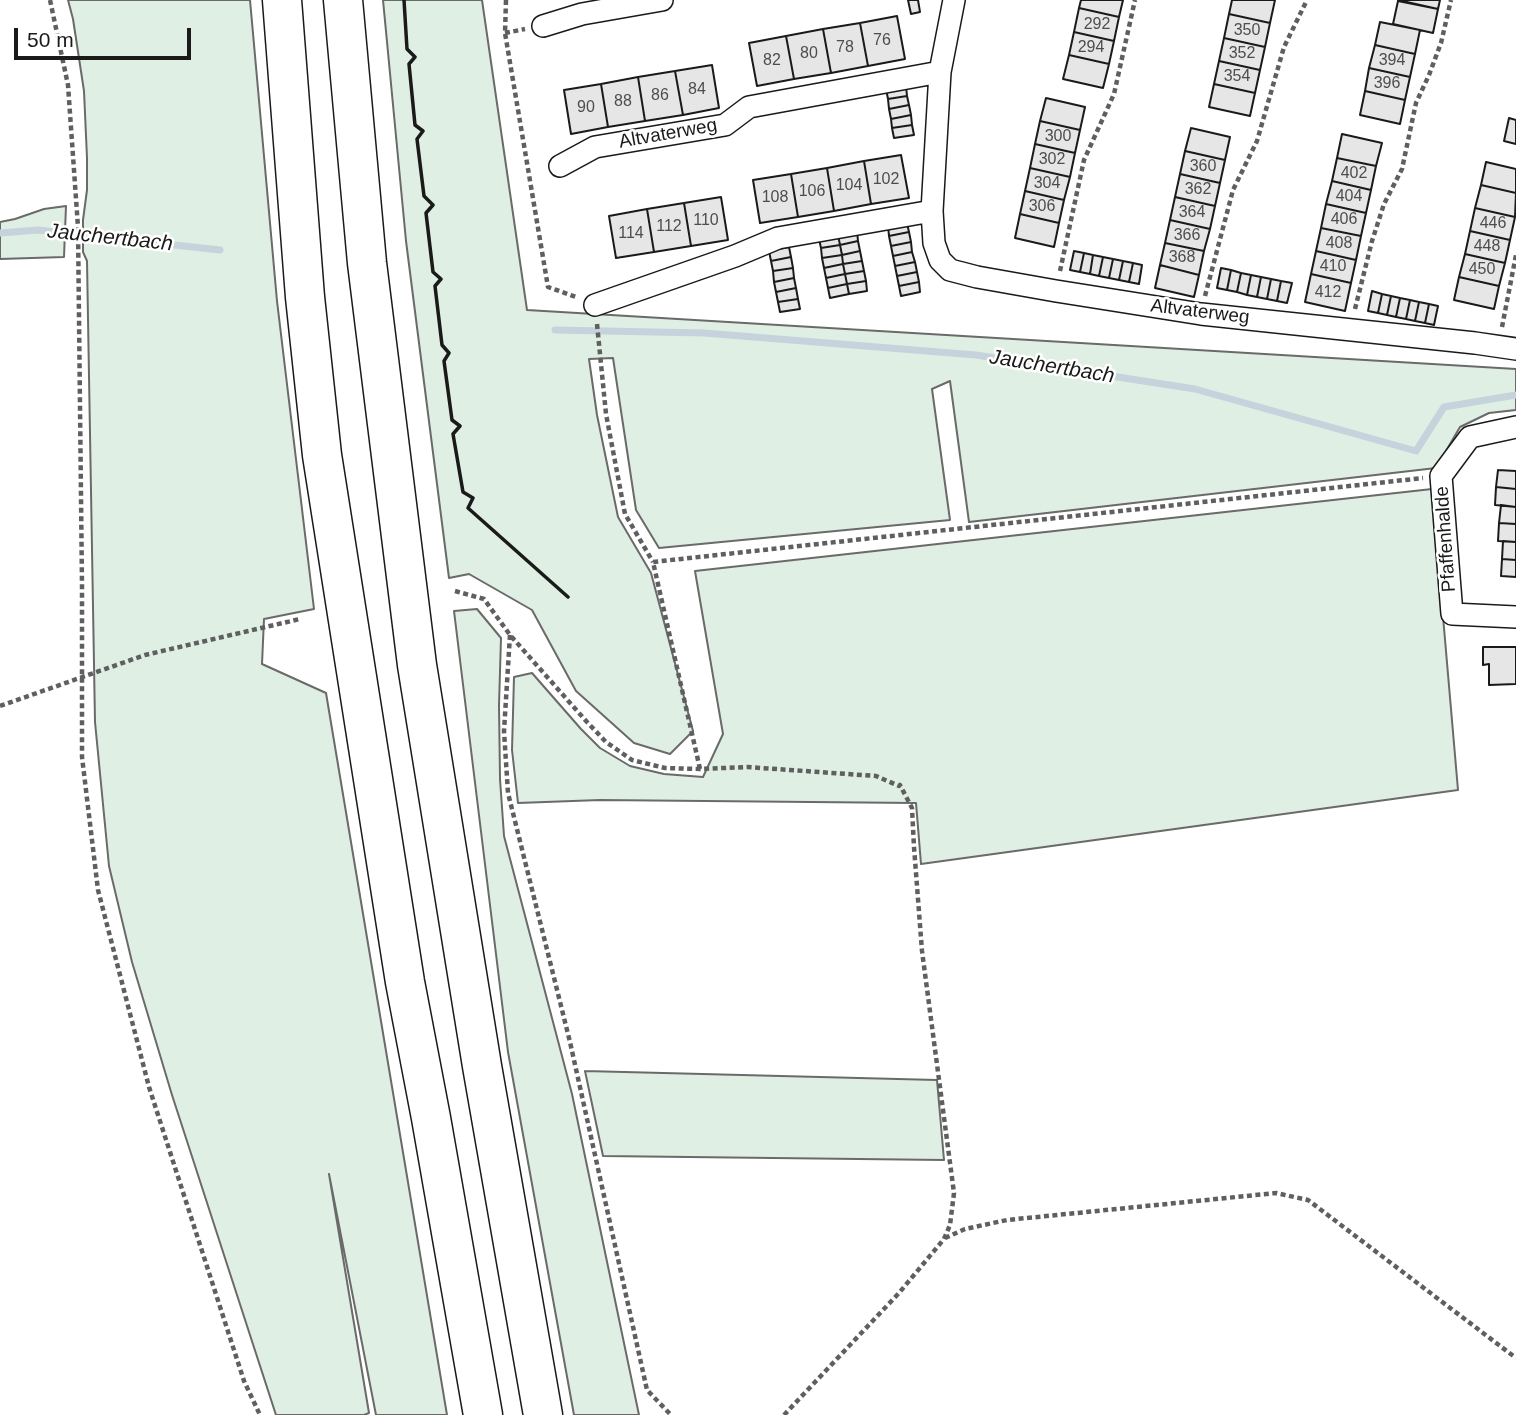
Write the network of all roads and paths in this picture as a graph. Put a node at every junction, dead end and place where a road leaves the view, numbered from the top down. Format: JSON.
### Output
{"nodes":[{"id":1,"x":50,"y":0,"type":"edge"},
{"id":2,"x":271,"y":0,"type":"edge"},
{"id":3,"x":282,"y":0,"type":"edge"},
{"id":4,"x":343,"y":0,"type":"edge"},
{"id":5,"x":506,"y":0,"type":"edge"},
{"id":6,"x":662,"y":0,"type":"edge"},
{"id":7,"x":954,"y":0,"type":"edge"},
{"id":8,"x":1135,"y":0,"type":"edge"},
{"id":9,"x":1307,"y":0,"type":"edge"},
{"id":10,"x":1451,"y":0,"type":"edge"},
{"id":11,"x":543,"y":26,"type":"dead end"},
{"id":12,"x":286,"y":58,"type":"junction"},
{"id":13,"x":940,"y":72,"type":"junction"},
{"id":14,"x":560,"y":166,"type":"dead end"},
{"id":15,"x":932,"y":211,"type":"junction"},
{"id":16,"x":1516,"y":256,"type":"edge"},
{"id":17,"x":1056,"y":291,"type":"junction"},
{"id":18,"x":595,"y":305,"type":"junction"},
{"id":19,"x":1201,"y":314,"type":"junction"},
{"id":20,"x":1350,"y":330,"type":"junction"},
{"id":21,"x":1507,"y":348,"type":"edge"},
{"id":22,"x":1516,"y":427,"type":"edge"},
{"id":23,"x":1441,"y":476,"type":"junction"},
{"id":24,"x":653,"y":562,"type":"junction"},
{"id":25,"x":455,"y":591,"type":"dead end"},
{"id":26,"x":1516,"y":617,"type":"edge"},
{"id":27,"x":300,"y":619,"type":"dead end"},
{"id":28,"x":510,"y":635,"type":"junction"},
{"id":29,"x":82,"y":677,"type":"junction"},
{"id":30,"x":0,"y":706,"type":"edge"},
{"id":31,"x":701,"y":769,"type":"junction"},
{"id":32,"x":944,"y":1239,"type":"junction"},
{"id":33,"x":1516,"y":1358,"type":"edge"},
{"id":34,"x":260,"y":1415,"type":"edge"},
{"id":35,"x":484,"y":1415,"type":"edge"},
{"id":36,"x":543,"y":1415,"type":"edge"},
{"id":37,"x":671,"y":1415,"type":"edge"},
{"id":38,"x":784,"y":1415,"type":"edge"}],
"edges":[{"from":1,"to":29,"type":"path"},
{"from":2,"to":12,"type":"highway"},
{"from":3,"to":12,"type":"highway"},
{"from":4,"to":36,"type":"highway"},
{"from":5,"to":18,"type":"path"},
{"from":6,"to":11,"type":"street"},
{"from":7,"to":13,"type":"street","name":"Altvaterweg"},
{"from":8,"to":17,"type":"path"},
{"from":9,"to":19,"type":"path"},
{"from":10,"to":20,"type":"path"},
{"from":12,"to":35,"type":"highway"},
{"from":13,"to":14,"type":"street","name":"Altvaterweg"},
{"from":13,"to":15,"type":"street","name":"Altvaterweg"},
{"from":15,"to":17,"type":"street","name":"Altvaterweg"},
{"from":15,"to":18,"type":"street"},
{"from":16,"to":21,"type":"path"},
{"from":17,"to":19,"type":"street","name":"Altvaterweg"},
{"from":18,"to":24,"type":"path"},
{"from":19,"to":20,"type":"street","name":"Altvaterweg"},
{"from":20,"to":21,"type":"street","name":"Altvaterweg"},
{"from":22,"to":23,"type":"street","name":"Pfaffenhalde"},
{"from":23,"to":24,"type":"path"},
{"from":23,"to":26,"type":"street","name":"Pfaffenhalde"},
{"from":24,"to":31,"type":"path"},
{"from":25,"to":28,"type":"path"},
{"from":27,"to":29,"type":"path"},
{"from":28,"to":31,"type":"path"},
{"from":28,"to":37,"type":"path"},
{"from":29,"to":30,"type":"path"},
{"from":29,"to":34,"type":"path"},
{"from":31,"to":32,"type":"path"},
{"from":32,"to":33,"type":"path"},
{"from":32,"to":38,"type":"path"}]}
